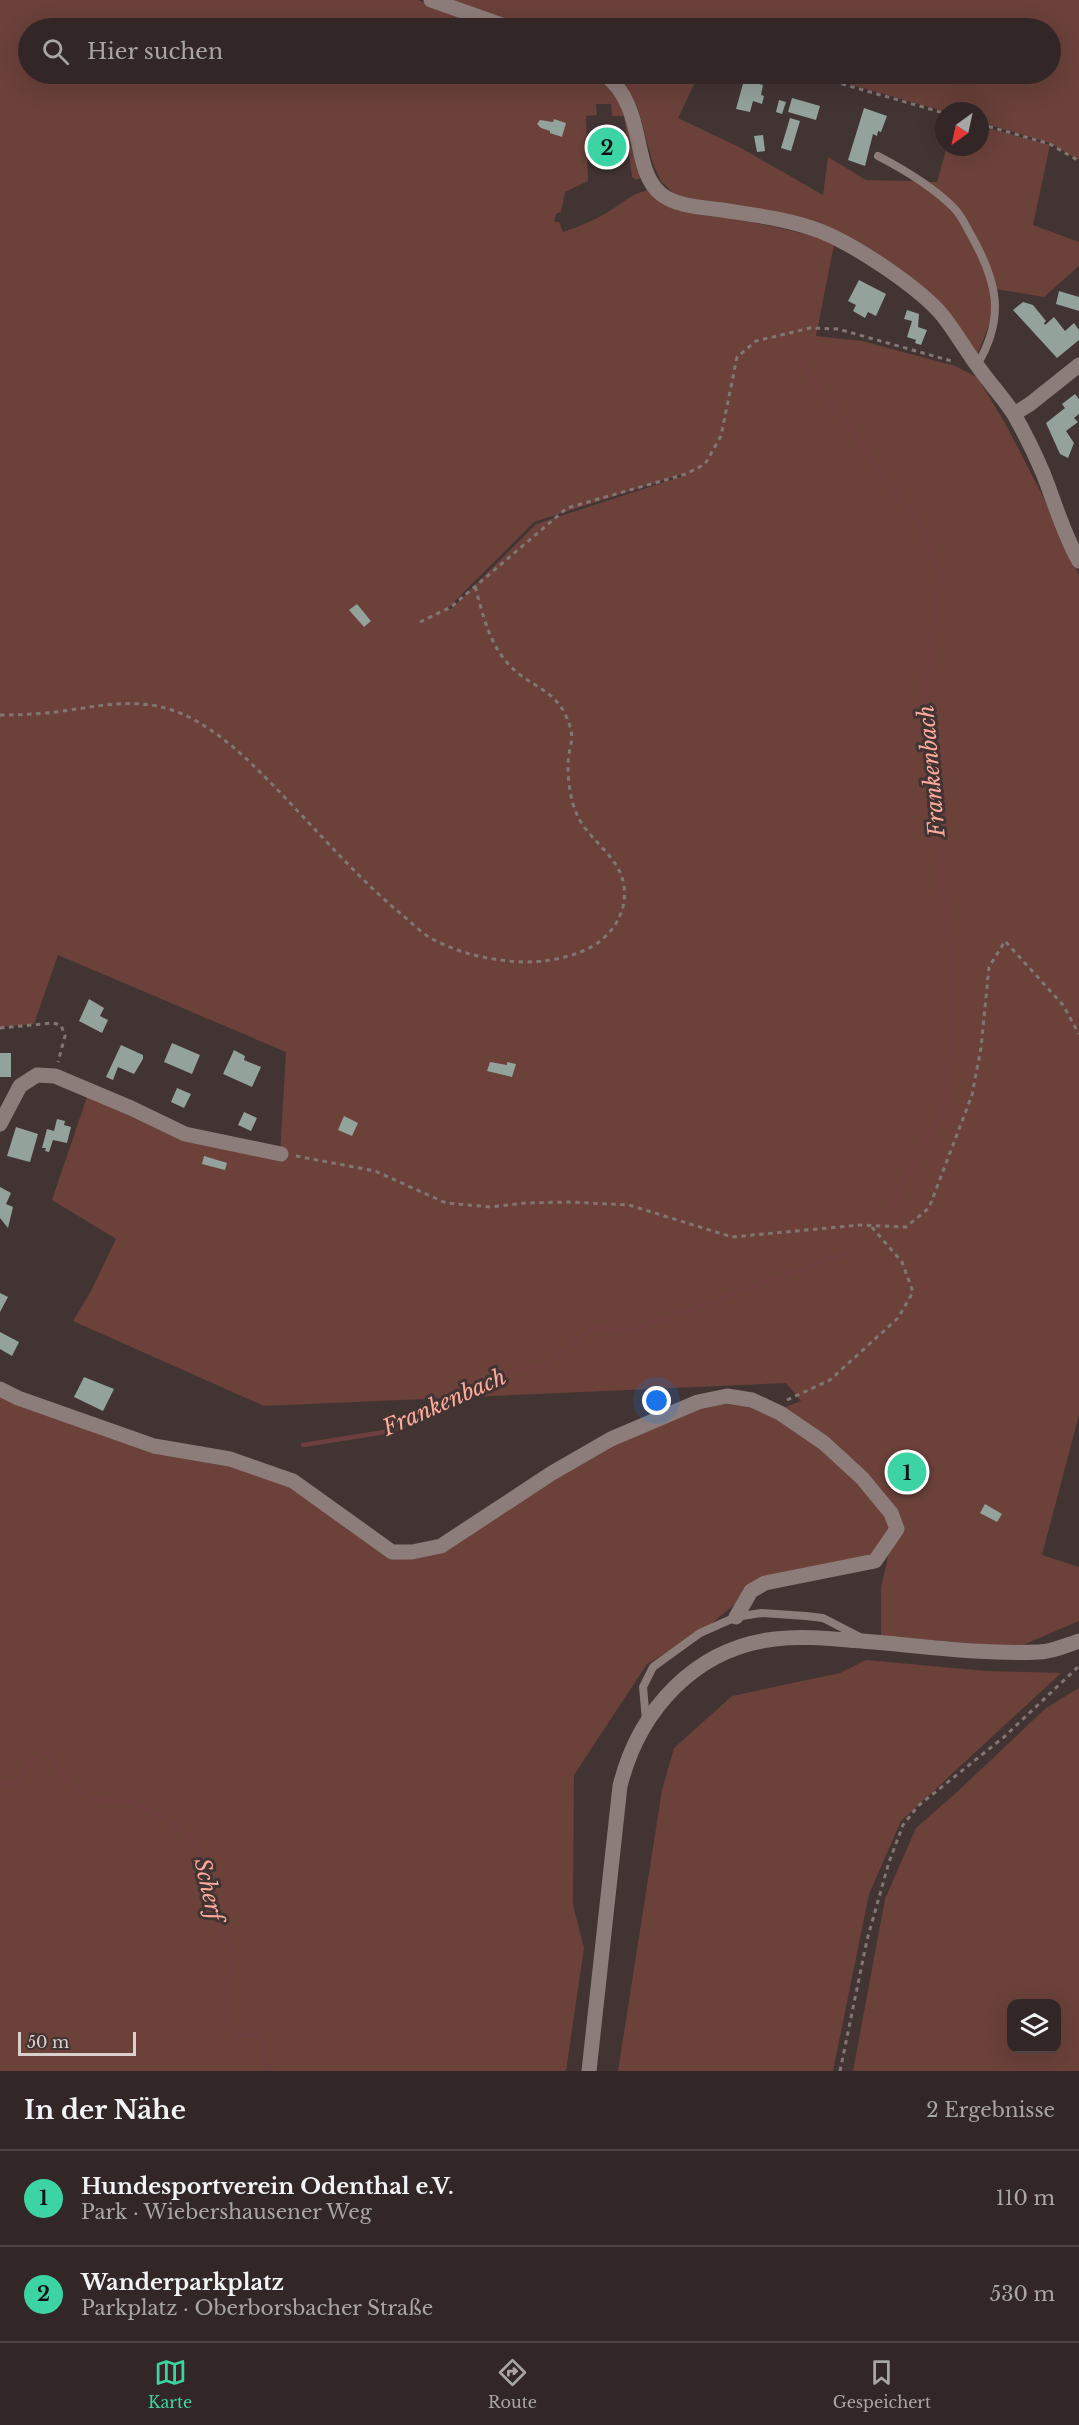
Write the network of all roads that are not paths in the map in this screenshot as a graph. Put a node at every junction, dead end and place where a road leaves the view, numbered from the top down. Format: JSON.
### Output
{"nodes":[{"id":1,"x":431,"y":0,"type":"edge"},
{"id":2,"x":482,"y":18,"type":"edge"},
{"id":3,"x":614,"y":84,"type":"edge"},
{"id":4,"x":878,"y":156,"type":"dead end"},
{"id":5,"x":976,"y":365,"type":"junction"},
{"id":6,"x":1079,"y":365,"type":"edge"},
{"id":7,"x":1014,"y":414,"type":"junction"},
{"id":8,"x":1079,"y":561,"type":"edge"},
{"id":9,"x":0,"y":1124,"type":"edge"},
{"id":10,"x":281,"y":1154,"type":"road end"},
{"id":11,"x":0,"y":1389,"type":"edge"},
{"id":12,"x":736,"y":1617,"type":"junction"},
{"id":13,"x":866,"y":1641,"type":"junction"},
{"id":14,"x":1079,"y":1641,"type":"edge"},
{"id":15,"x":646,"y":1720,"type":"junction"},
{"id":16,"x":589,"y":2071,"type":"edge"}],
"edges":[{"from":1,"to":2,"type":"street"},
{"from":3,"to":5,"type":"street"},
{"from":4,"to":5,"type":"lane"},
{"from":5,"to":7,"type":"street"},
{"from":6,"to":7,"type":"street"},
{"from":7,"to":8,"type":"street"},
{"from":9,"to":10,"type":"street"},
{"from":11,"to":12,"type":"street"},
{"from":12,"to":13,"type":"lane"},
{"from":12,"to":15,"type":"lane"},
{"from":13,"to":14,"type":"street"},
{"from":13,"to":15,"type":"street"},
{"from":15,"to":16,"type":"street"}]}
